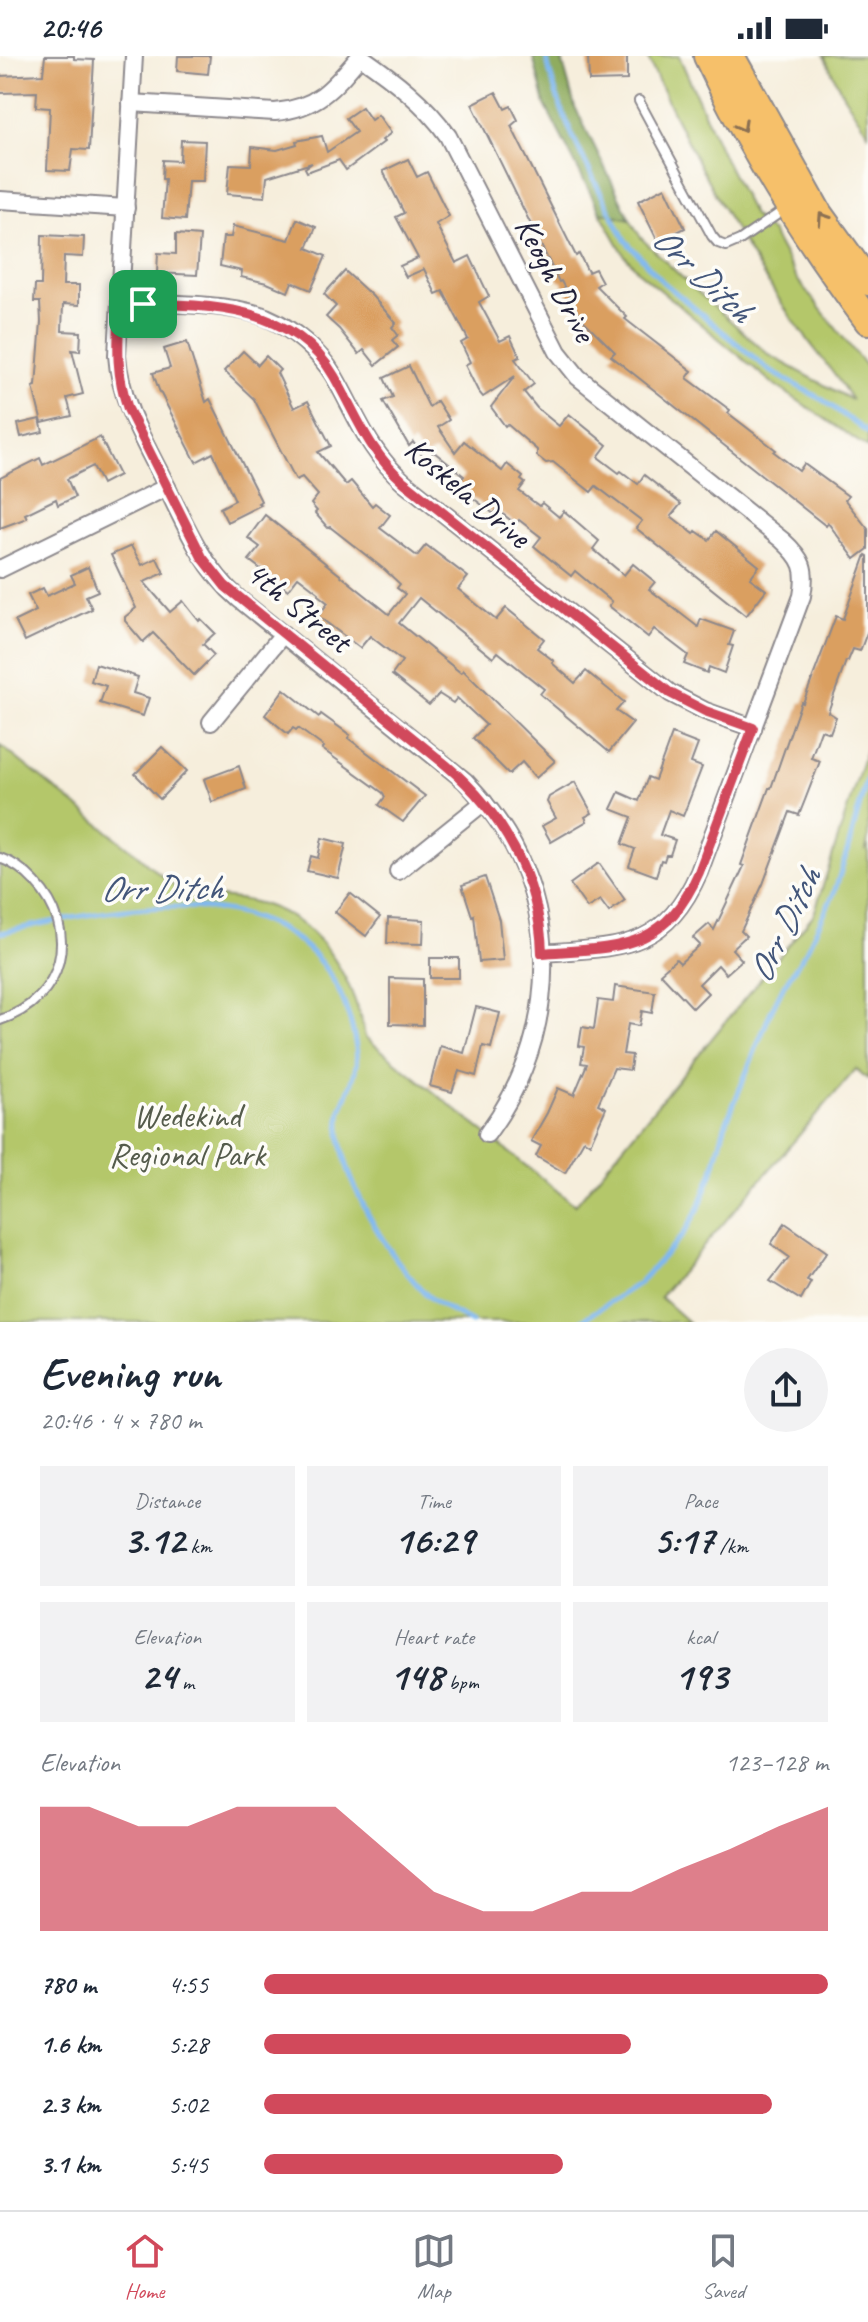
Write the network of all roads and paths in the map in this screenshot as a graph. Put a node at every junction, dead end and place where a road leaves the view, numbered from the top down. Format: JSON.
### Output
{"nodes":[{"id":1,"x":134,"y":56,"type":"edge"},
{"id":2,"x":360,"y":56,"type":"edge"},
{"id":3,"x":707,"y":56,"type":"edge"},
{"id":4,"x":731,"y":56,"type":"edge"},
{"id":5,"x":639,"y":101,"type":"dead end"},
{"id":6,"x":131,"y":103,"type":"junction"},
{"id":7,"x":0,"y":200,"type":"edge"},
{"id":8,"x":788,"y":207,"type":"junction"},
{"id":9,"x":126,"y":208,"type":"junction"},
{"id":10,"x":868,"y":282,"type":"edge"},
{"id":11,"x":120,"y":303,"type":"junction"},
{"id":12,"x":868,"y":321,"type":"edge"},
{"id":13,"x":167,"y":487,"type":"junction"},
{"id":14,"x":0,"y":569,"type":"edge"},
{"id":15,"x":283,"y":634,"type":"junction"},
{"id":16,"x":211,"y":722,"type":"dead end"},
{"id":17,"x":753,"y":728,"type":"junction"},
{"id":18,"x":484,"y":802,"type":"junction"},
{"id":19,"x":0,"y":858,"type":"edge"},
{"id":20,"x":398,"y":871,"type":"dead end"},
{"id":21,"x":542,"y":953,"type":"junction"},
{"id":22,"x":0,"y":1020,"type":"edge"},
{"id":23,"x":487,"y":1134,"type":"dead end"}],
"edges":[{"from":1,"to":6,"type":"street","name":"4th Street"},
{"from":2,"to":6,"type":"street"},
{"from":2,"to":17,"type":"street","name":"Keogh Drive"},
{"from":3,"to":8,"type":"main road","one_way":true},
{"from":10,"to":4,"type":"main road","one_way":true},
{"from":5,"to":8,"type":"lane"},
{"from":6,"to":9,"type":"street","name":"4th Street"},
{"from":7,"to":9,"type":"street"},
{"from":8,"to":12,"type":"main road"},
{"from":9,"to":11,"type":"street","name":"4th Street"},
{"from":11,"to":13,"type":"street","name":"4th Street"},
{"from":11,"to":17,"type":"street","name":"Koskela Drive"},
{"from":13,"to":14,"type":"street"},
{"from":13,"to":15,"type":"street","name":"4th Street"},
{"from":15,"to":16,"type":"street"},
{"from":15,"to":18,"type":"street","name":"4th Street"},
{"from":17,"to":21,"type":"street"},
{"from":18,"to":20,"type":"street"},
{"from":18,"to":21,"type":"street","name":"4th Street"},
{"from":19,"to":22,"type":"lane"},
{"from":21,"to":23,"type":"street","name":"4th Street"}]}
